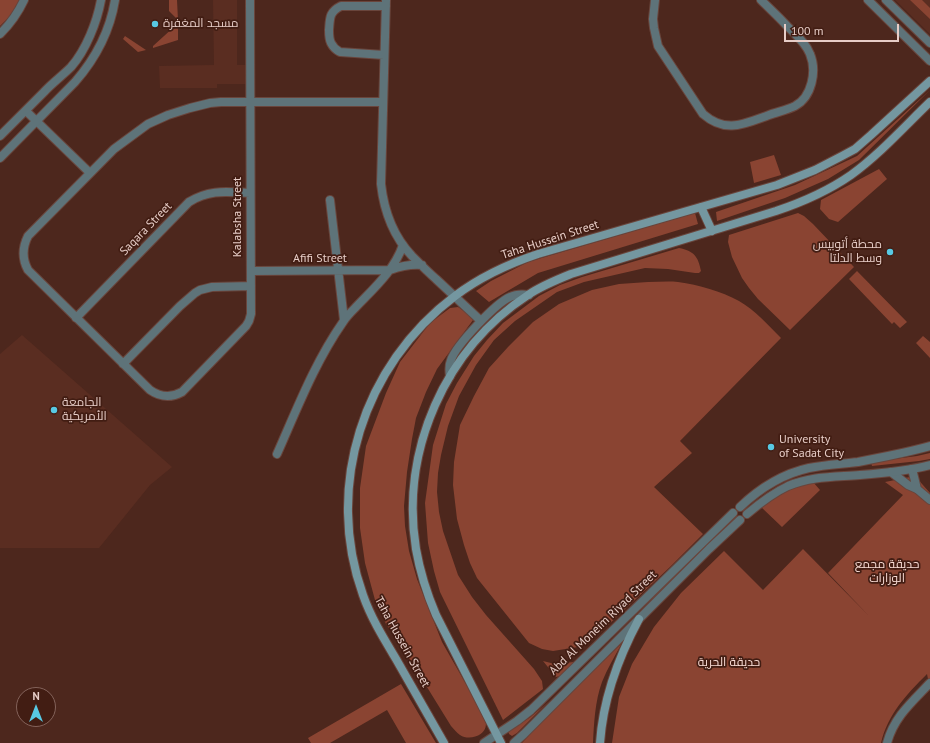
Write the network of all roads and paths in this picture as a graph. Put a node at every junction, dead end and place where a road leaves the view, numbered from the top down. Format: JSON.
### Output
{"nodes":[{"id":1,"x":24,"y":0,"type":"edge"},
{"id":2,"x":102,"y":0,"type":"edge"},
{"id":3,"x":115,"y":0,"type":"edge"},
{"id":4,"x":250,"y":0,"type":"edge"},
{"id":5,"x":655,"y":0,"type":"edge"},
{"id":6,"x":761,"y":0,"type":"edge"},
{"id":7,"x":868,"y":0,"type":"edge"},
{"id":8,"x":886,"y":0,"type":"edge"},
{"id":9,"x":386,"y":3,"type":"edge"},
{"id":10,"x":0,"y":34,"type":"edge"},
{"id":11,"x":930,"y":43,"type":"edge"},
{"id":12,"x":384,"y":55,"type":"junction"},
{"id":13,"x":930,"y":61,"type":"edge"},
{"id":14,"x":930,"y":81,"type":"edge"},
{"id":15,"x":250,"y":102,"type":"junction"},
{"id":16,"x":383,"y":102,"type":"junction"},
{"id":17,"x":930,"y":102,"type":"edge"},
{"id":18,"x":26,"y":111,"type":"junction"},
{"id":19,"x":37,"y":121,"type":"junction"},
{"id":20,"x":0,"y":136,"type":"edge"},
{"id":21,"x":0,"y":158,"type":"edge"},
{"id":22,"x":90,"y":173,"type":"junction"},
{"id":23,"x":250,"y":193,"type":"junction"},
{"id":24,"x":330,"y":200,"type":"dead end"},
{"id":25,"x":701,"y":207,"type":"junction"},
{"id":26,"x":712,"y":231,"type":"junction"},
{"id":27,"x":403,"y":245,"type":"junction"},
{"id":28,"x":422,"y":265,"type":"junction"},
{"id":29,"x":390,"y":270,"type":"junction"},
{"id":30,"x":251,"y":271,"type":"junction"},
{"id":31,"x":338,"y":271,"type":"junction"},
{"id":32,"x":251,"y":286,"type":"junction"},
{"id":33,"x":529,"y":295,"type":"junction"},
{"id":34,"x":454,"y":296,"type":"junction"},
{"id":35,"x":76,"y":318,"type":"junction"},
{"id":36,"x":344,"y":320,"type":"junction"},
{"id":37,"x":481,"y":321,"type":"junction"},
{"id":38,"x":123,"y":364,"type":"junction"},
{"id":39,"x":450,"y":376,"type":"junction"},
{"id":40,"x":930,"y":446,"type":"edge"},
{"id":41,"x":277,"y":454,"type":"dead end"},
{"id":42,"x":860,"y":462,"type":"junction"},
{"id":43,"x":930,"y":465,"type":"edge"},
{"id":44,"x":912,"y":469,"type":"junction"},
{"id":45,"x":890,"y":472,"type":"junction"},
{"id":46,"x":861,"y":475,"type":"junction"},
{"id":47,"x":917,"y":489,"type":"junction"},
{"id":48,"x":930,"y":500,"type":"edge"},
{"id":49,"x":740,"y":507,"type":"dead end"},
{"id":50,"x":733,"y":513,"type":"dead end"},
{"id":51,"x":748,"y":514,"type":"dead end"},
{"id":52,"x":740,"y":520,"type":"dead end"},
{"id":53,"x":639,"y":619,"type":"junction"},
{"id":54,"x":930,"y":683,"type":"edge"},
{"id":55,"x":555,"y":687,"type":"junction"},
{"id":56,"x":563,"y":695,"type":"junction"},
{"id":57,"x":497,"y":735,"type":"junction"},
{"id":58,"x":444,"y":743,"type":"edge"},
{"id":59,"x":484,"y":743,"type":"edge"},
{"id":60,"x":501,"y":743,"type":"edge"},
{"id":61,"x":514,"y":743,"type":"edge"},
{"id":62,"x":600,"y":743,"type":"edge"},
{"id":63,"x":887,"y":743,"type":"edge"}],
"edges":[{"from":1,"to":10,"type":"street"},
{"from":2,"to":18,"type":"street"},
{"from":3,"to":19,"type":"street"},
{"from":4,"to":15,"type":"street","name":"Kalabsha Street"},
{"from":5,"to":6,"type":"street"},
{"from":7,"to":13,"type":"street"},
{"from":8,"to":11,"type":"street"},
{"from":9,"to":12,"type":"street"},
{"from":9,"to":12,"type":"street"},
{"from":12,"to":16,"type":"street"},
{"from":14,"to":25,"type":"main road","name":"Taha Hussein Street"},
{"from":15,"to":16,"type":"street"},
{"from":15,"to":22,"type":"street"},
{"from":15,"to":23,"type":"street","name":"Kalabsha Street"},
{"from":16,"to":27,"type":"street"},
{"from":17,"to":26,"type":"main road"},
{"from":18,"to":19,"type":"street"},
{"from":18,"to":20,"type":"street"},
{"from":19,"to":21,"type":"street"},
{"from":19,"to":22,"type":"street"},
{"from":22,"to":35,"type":"street"},
{"from":23,"to":30,"type":"street","name":"Kalabsha Street"},
{"from":23,"to":35,"type":"street","name":"Saqara Street"},
{"from":24,"to":31,"type":"street"},
{"from":25,"to":26,"type":"main road"},
{"from":25,"to":34,"type":"main road","name":"Taha Hussein Street"},
{"from":26,"to":33,"type":"main road"},
{"from":27,"to":28,"type":"street"},
{"from":27,"to":29,"type":"street"},
{"from":28,"to":29,"type":"street","name":"Afifi Street"},
{"from":28,"to":34,"type":"street"},
{"from":29,"to":31,"type":"street","name":"Afifi Street"},
{"from":29,"to":36,"type":"street"},
{"from":30,"to":31,"type":"street","name":"Afifi Street"},
{"from":30,"to":32,"type":"street","name":"Kalabsha Street"},
{"from":31,"to":36,"type":"street"},
{"from":32,"to":38,"type":"street"},
{"from":32,"to":38,"type":"street","name":"Kalabsha Street"},
{"from":33,"to":37,"type":"street"},
{"from":33,"to":39,"type":"main road"},
{"from":34,"to":37,"type":"street"},
{"from":34,"to":58,"type":"main road","name":"Taha Hussein Street"},
{"from":35,"to":38,"type":"street"},
{"from":36,"to":41,"type":"street"},
{"from":37,"to":39,"type":"street"},
{"from":39,"to":57,"type":"main road"},
{"from":40,"to":42,"type":"street"},
{"from":42,"to":46,"type":"street"},
{"from":42,"to":49,"type":"street"},
{"from":43,"to":44,"type":"street"},
{"from":44,"to":45,"type":"street"},
{"from":44,"to":47,"type":"street"},
{"from":45,"to":46,"type":"street"},
{"from":45,"to":47,"type":"street"},
{"from":46,"to":51,"type":"street"},
{"from":47,"to":48,"type":"street"},
{"from":50,"to":55,"type":"street","name":"Abd Al Moneim Riyad Street"},
{"from":52,"to":53,"type":"street","name":"Abd Al Moneim Riyad Street"},
{"from":53,"to":56,"type":"street","name":"Abd Al Moneim Riyad Street"},
{"from":53,"to":62,"type":"main road"},
{"from":54,"to":63,"type":"street"},
{"from":55,"to":56,"type":"street"},
{"from":55,"to":57,"type":"street","name":"Abd Al Moneim Riyad Street"},
{"from":56,"to":61,"type":"street","name":"Abd Al Moneim Riyad Street"},
{"from":57,"to":59,"type":"street","name":"Abd Al Moneim Riyad Street"},
{"from":57,"to":60,"type":"main road"}]}
